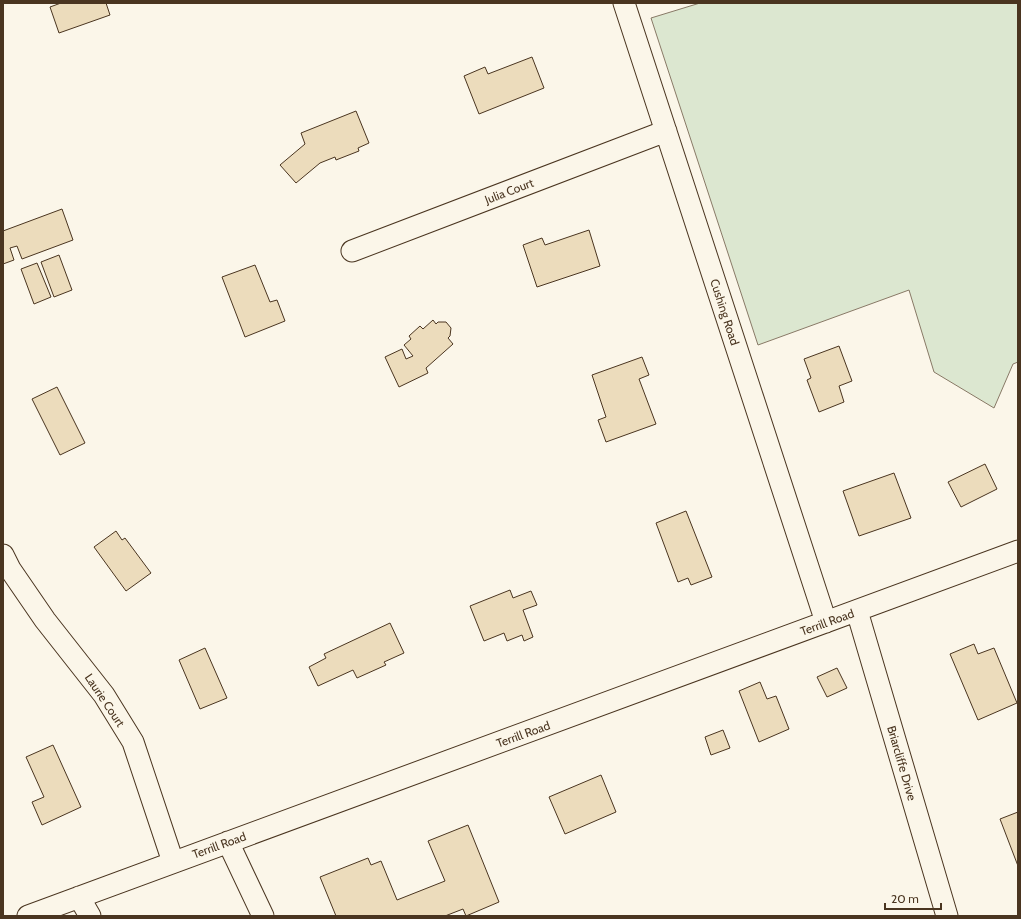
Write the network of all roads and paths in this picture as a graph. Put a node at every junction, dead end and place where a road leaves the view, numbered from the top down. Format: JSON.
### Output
{"nodes":[{"id":1,"x":624,"y":3,"type":"edge"},
{"id":2,"x":666,"y":131,"type":"junction"},
{"id":3,"x":352,"y":251,"type":"dead end"},
{"id":4,"x":1018,"y":551,"type":"edge"},
{"id":5,"x":3,"y":555,"type":"edge"},
{"id":6,"x":857,"y":611,"type":"junction"},
{"id":7,"x":826,"y":622,"type":"junction"},
{"id":8,"x":228,"y":842,"type":"junction"},
{"id":9,"x":173,"y":862,"type":"junction"},
{"id":10,"x":79,"y":897,"type":"junction"},
{"id":11,"x":28,"y":916,"type":"edge"},
{"id":12,"x":90,"y":916,"type":"edge"},
{"id":13,"x":263,"y":916,"type":"edge"},
{"id":14,"x":946,"y":916,"type":"edge"}],
"edges":[{"from":1,"to":2,"type":"street","name":"Cushing Road"},
{"from":2,"to":3,"type":"street","name":"Julia Court"},
{"from":2,"to":7,"type":"street","name":"Cushing Road"},
{"from":4,"to":6,"type":"street","name":"Terrill Road"},
{"from":5,"to":9,"type":"street","name":"Laurie Court"},
{"from":6,"to":7,"type":"street","name":"Terrill Road"},
{"from":6,"to":14,"type":"street","name":"Briarcliffe Drive"},
{"from":7,"to":8,"type":"street","name":"Terrill Road"},
{"from":8,"to":9,"type":"street","name":"Terrill Road"},
{"from":8,"to":13,"type":"street"},
{"from":9,"to":10,"type":"street","name":"Terrill Road"},
{"from":10,"to":11,"type":"street","name":"Terrill Road"},
{"from":10,"to":12,"type":"street"}]}
